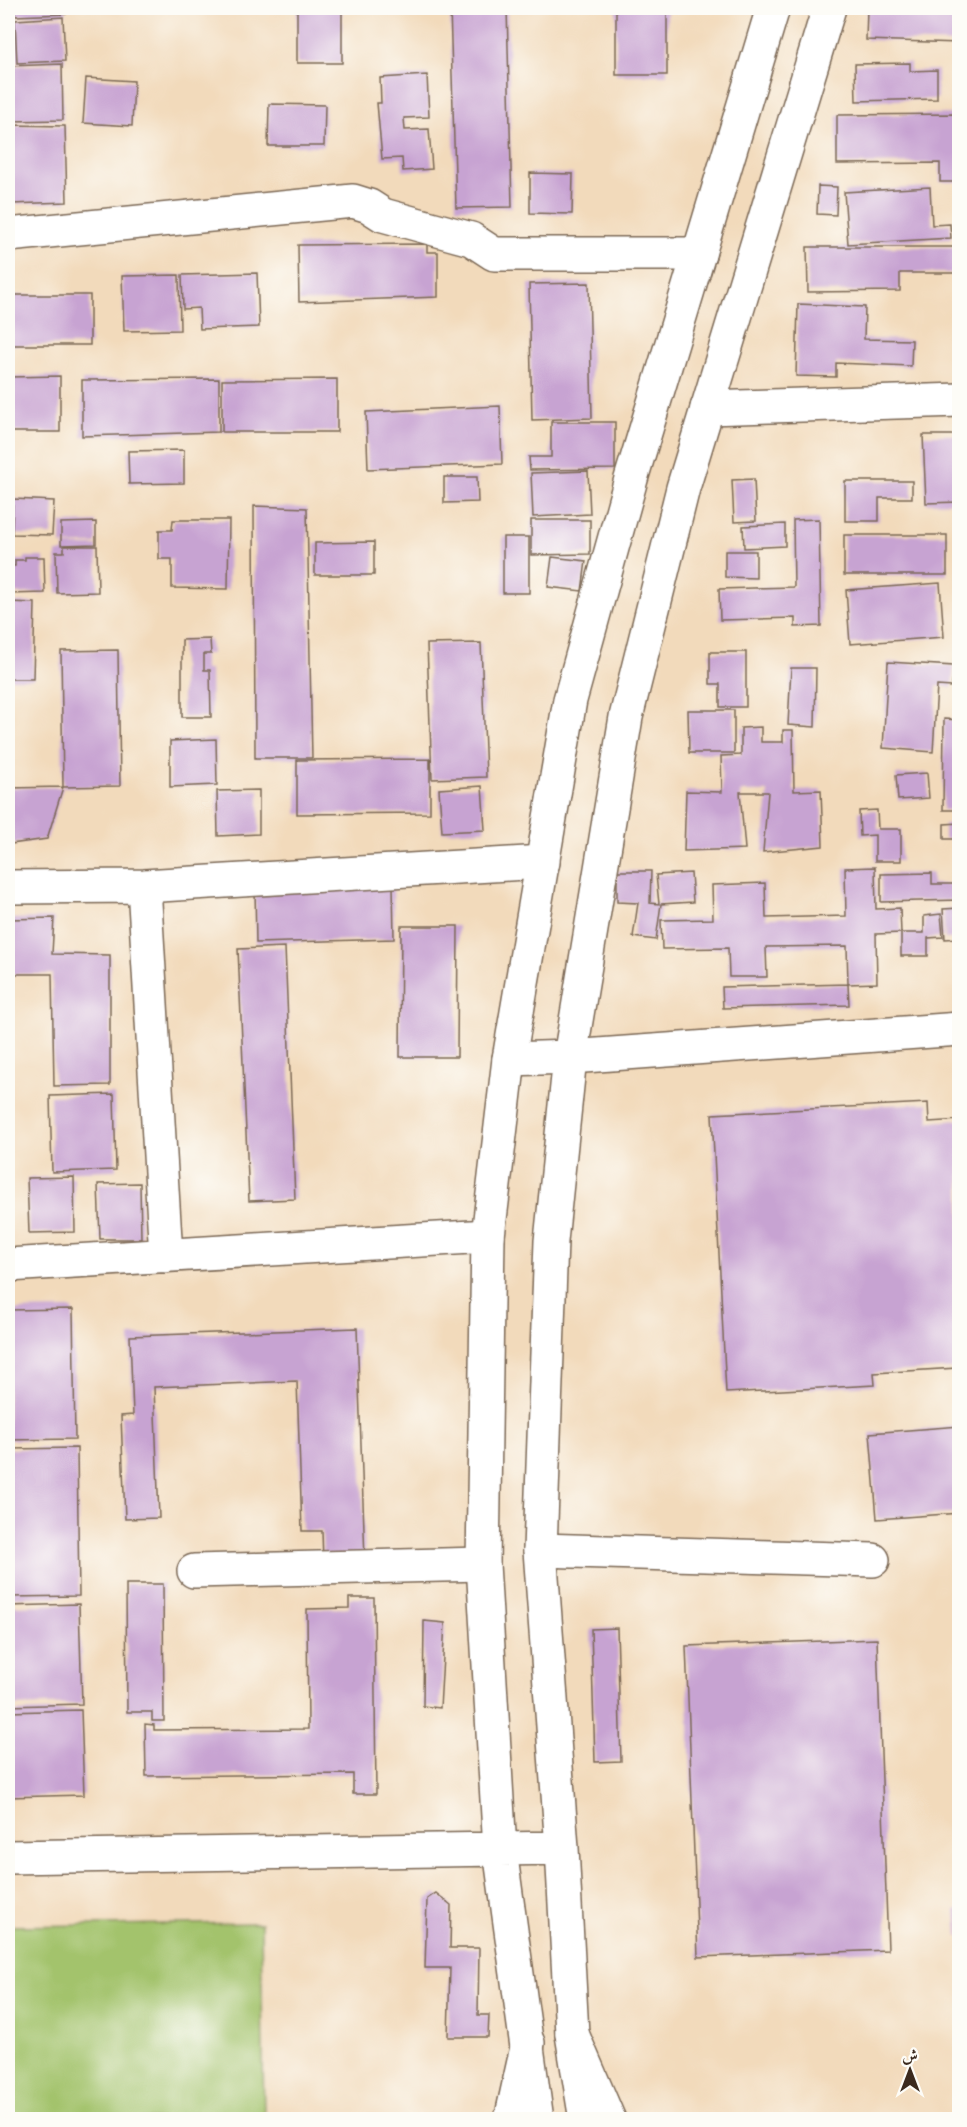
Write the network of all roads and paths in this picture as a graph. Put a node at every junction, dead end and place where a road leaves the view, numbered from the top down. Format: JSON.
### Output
{"nodes":[{"id":1,"x":773,"y":8,"type":"edge"},
{"id":2,"x":829,"y":8,"type":"edge"},
{"id":3,"x":8,"y":235,"type":"edge"},
{"id":4,"x":699,"y":255,"type":"junction"},
{"id":5,"x":960,"y":400,"type":"edge"},
{"id":6,"x":707,"y":408,"type":"junction"},
{"id":7,"x":543,"y":862,"type":"junction"},
{"id":8,"x":144,"y":886,"type":"junction"},
{"id":9,"x":8,"y":887,"type":"edge"},
{"id":10,"x":960,"y":1029,"type":"edge"},
{"id":11,"x":570,"y":1057,"type":"junction"},
{"id":12,"x":509,"y":1059,"type":"junction"},
{"id":13,"x":488,"y":1236,"type":"junction"},
{"id":14,"x":166,"y":1256,"type":"junction"},
{"id":15,"x":8,"y":1265,"type":"edge"},
{"id":16,"x":540,"y":1550,"type":"junction"},
{"id":17,"x":873,"y":1560,"type":"dead end"},
{"id":18,"x":483,"y":1564,"type":"junction"},
{"id":19,"x":194,"y":1571,"type":"dead end"},
{"id":20,"x":562,"y":1848,"type":"junction"},
{"id":21,"x":500,"y":1850,"type":"junction"},
{"id":22,"x":8,"y":1857,"type":"edge"},
{"id":23,"x":572,"y":2034,"type":"junction"},
{"id":24,"x":528,"y":2043,"type":"junction"},
{"id":25,"x":511,"y":2120,"type":"edge"},
{"id":26,"x":537,"y":2120,"type":"edge"},
{"id":27,"x":586,"y":2120,"type":"edge"},
{"id":28,"x":609,"y":2120,"type":"edge"}],
"edges":[{"from":1,"to":4,"type":"main road"},
{"from":2,"to":6,"type":"main road"},
{"from":3,"to":4,"type":"main road"},
{"from":4,"to":7,"type":"main road"},
{"from":5,"to":6,"type":"main road"},
{"from":6,"to":11,"type":"main road"},
{"from":7,"to":8,"type":"main road"},
{"from":7,"to":12,"type":"main road"},
{"from":8,"to":9,"type":"main road"},
{"from":8,"to":14,"type":"main road"},
{"from":10,"to":11,"type":"main road"},
{"from":11,"to":12,"type":"main road"},
{"from":11,"to":16,"type":"main road"},
{"from":12,"to":13,"type":"main road"},
{"from":13,"to":14,"type":"main road"},
{"from":13,"to":18,"type":"main road"},
{"from":14,"to":15,"type":"main road"},
{"from":16,"to":17,"type":"main road"},
{"from":16,"to":20,"type":"main road"},
{"from":18,"to":19,"type":"main road"},
{"from":18,"to":21,"type":"main road"},
{"from":20,"to":21,"type":"main road"},
{"from":20,"to":23,"type":"main road"},
{"from":21,"to":22,"type":"main road"},
{"from":21,"to":24,"type":"main road"},
{"from":23,"to":27,"type":"main road"},
{"from":23,"to":28,"type":"main road"},
{"from":24,"to":25,"type":"main road"},
{"from":24,"to":26,"type":"main road"}]}
